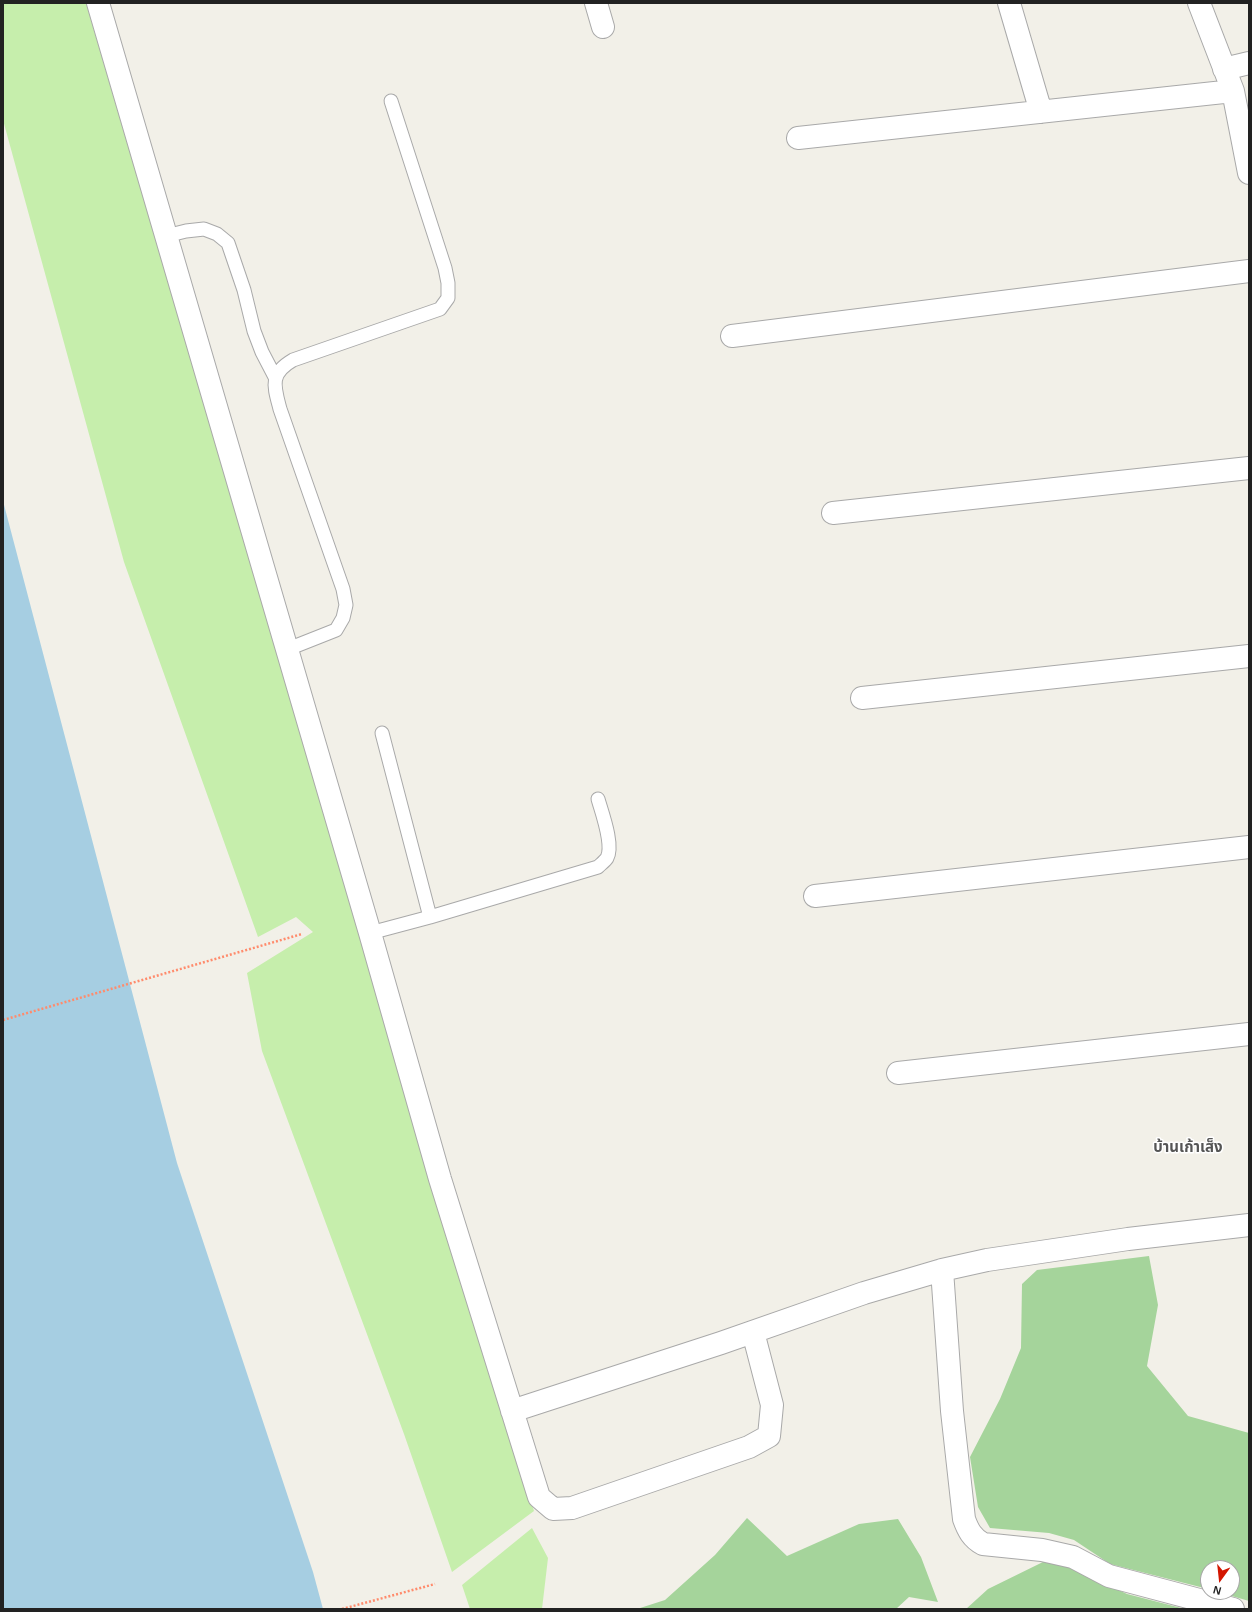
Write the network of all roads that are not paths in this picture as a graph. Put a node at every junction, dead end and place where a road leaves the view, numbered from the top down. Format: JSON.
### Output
{"nodes":[{"id":1,"x":98,"y":3,"type":"edge"},
{"id":2,"x":596,"y":3,"type":"edge"},
{"id":3,"x":1009,"y":3,"type":"edge"},
{"id":4,"x":1199,"y":3,"type":"edge"},
{"id":5,"x":603,"y":27,"type":"dead end"},
{"id":6,"x":1249,"y":63,"type":"edge"},
{"id":7,"x":1224,"y":69,"type":"junction"},
{"id":8,"x":1233,"y":91,"type":"junction"},
{"id":9,"x":391,"y":101,"type":"dead end"},
{"id":10,"x":1041,"y":112,"type":"junction"},
{"id":11,"x":798,"y":138,"type":"dead end"},
{"id":12,"x":1249,"y":173,"type":"edge"},
{"id":13,"x":166,"y":236,"type":"junction"},
{"id":14,"x":1249,"y":271,"type":"edge"},
{"id":15,"x":732,"y":336,"type":"dead end"},
{"id":16,"x":275,"y":377,"type":"junction"},
{"id":17,"x":1249,"y":468,"type":"edge"},
{"id":18,"x":833,"y":513,"type":"dead end"},
{"id":19,"x":288,"y":650,"type":"junction"},
{"id":20,"x":1249,"y":656,"type":"edge"},
{"id":21,"x":862,"y":698,"type":"dead end"},
{"id":22,"x":382,"y":733,"type":"dead end"},
{"id":23,"x":598,"y":799,"type":"dead end"},
{"id":24,"x":1249,"y":847,"type":"edge"},
{"id":25,"x":815,"y":896,"type":"dead end"},
{"id":26,"x":430,"y":917,"type":"junction"},
{"id":27,"x":370,"y":932,"type":"junction"},
{"id":28,"x":1249,"y":1034,"type":"edge"},
{"id":29,"x":898,"y":1073,"type":"dead end"},
{"id":30,"x":1249,"y":1225,"type":"edge"},
{"id":31,"x":942,"y":1270,"type":"junction"},
{"id":32,"x":752,"y":1332,"type":"junction"},
{"id":33,"x":512,"y":1411,"type":"junction"},
{"id":34,"x":1233,"y":1609,"type":"edge"}],
"edges":[{"from":1,"to":13,"type":"street"},
{"from":2,"to":5,"type":"street"},
{"from":3,"to":10,"type":"street"},
{"from":4,"to":7,"type":"street"},
{"from":6,"to":7,"type":"street"},
{"from":7,"to":8,"type":"street"},
{"from":8,"to":10,"type":"street"},
{"from":8,"to":12,"type":"street"},
{"from":9,"to":16,"type":"lane"},
{"from":10,"to":11,"type":"street"},
{"from":13,"to":16,"type":"lane"},
{"from":13,"to":19,"type":"street"},
{"from":14,"to":15,"type":"street"},
{"from":16,"to":19,"type":"lane"},
{"from":17,"to":18,"type":"street"},
{"from":19,"to":27,"type":"street"},
{"from":20,"to":21,"type":"street"},
{"from":22,"to":26,"type":"lane"},
{"from":23,"to":26,"type":"lane"},
{"from":24,"to":25,"type":"street"},
{"from":26,"to":27,"type":"lane"},
{"from":27,"to":33,"type":"street"},
{"from":28,"to":29,"type":"street"},
{"from":30,"to":31,"type":"street"},
{"from":31,"to":32,"type":"street"},
{"from":31,"to":34,"type":"street"},
{"from":32,"to":33,"type":"street"},
{"from":32,"to":33,"type":"street"}]}
